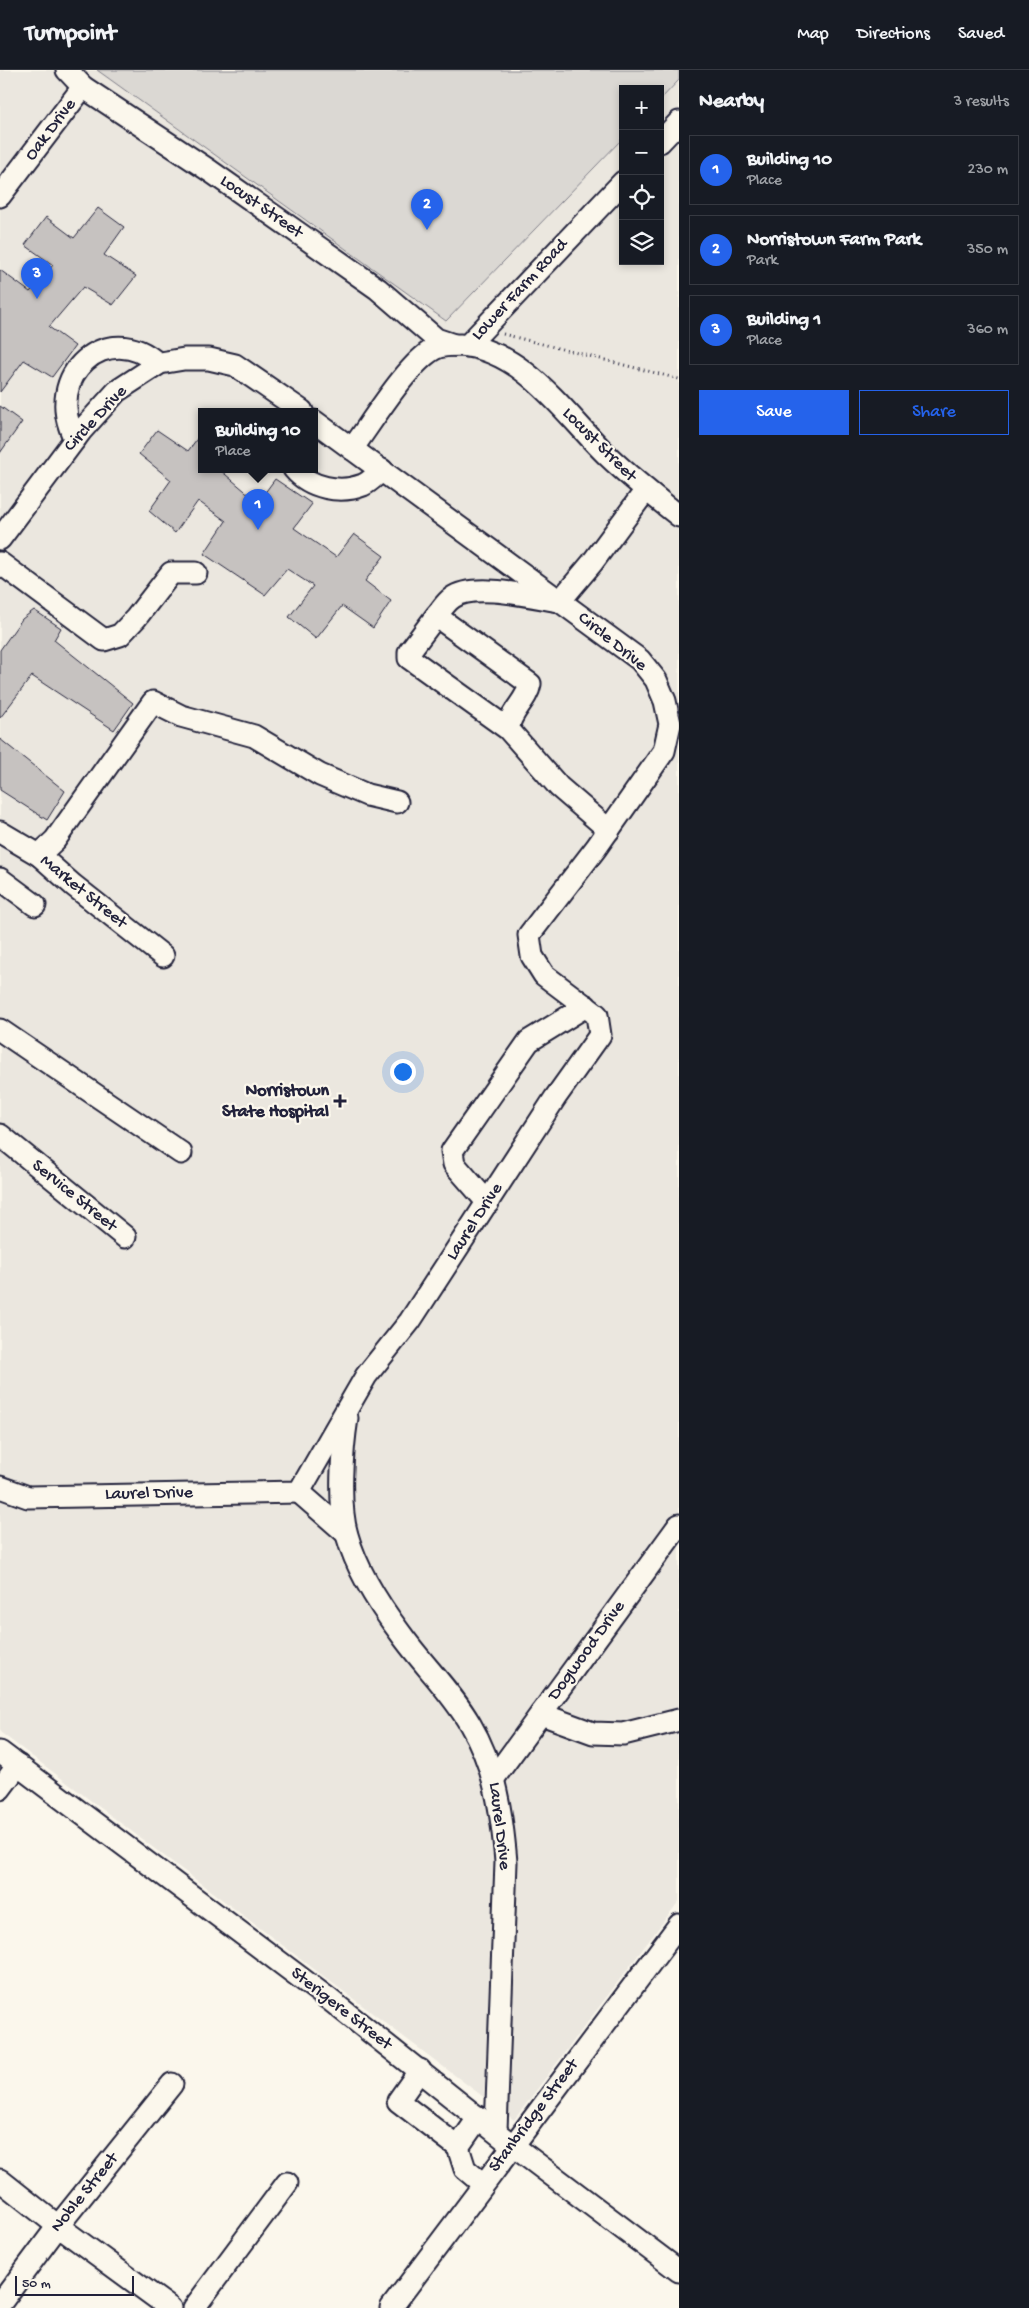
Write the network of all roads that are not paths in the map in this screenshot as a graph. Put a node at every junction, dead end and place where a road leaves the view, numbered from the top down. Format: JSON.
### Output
{"nodes":[{"id":1,"x":67,"y":70,"type":"edge"},
{"id":2,"x":83,"y":87,"type":"junction"},
{"id":3,"x":679,"y":122,"type":"edge"},
{"id":4,"x":664,"y":138,"type":"edge"},
{"id":5,"x":619,"y":186,"type":"edge"},
{"id":6,"x":0,"y":196,"type":"edge"},
{"id":7,"x":461,"y":345,"type":"junction"},
{"id":8,"x":158,"y":364,"type":"junction"},
{"id":9,"x":290,"y":408,"type":"edge"},
{"id":10,"x":318,"y":424,"type":"edge"},
{"id":11,"x":75,"y":439,"type":"junction"},
{"id":12,"x":352,"y":448,"type":"junction"},
{"id":13,"x":382,"y":470,"type":"junction"},
{"id":14,"x":297,"y":473,"type":"edge"},
{"id":15,"x":646,"y":490,"type":"junction"},
{"id":16,"x":679,"y":516,"type":"edge"},
{"id":17,"x":0,"y":538,"type":"edge"},
{"id":18,"x":0,"y":563,"type":"edge"},
{"id":19,"x":196,"y":573,"type":"dead end"},
{"id":20,"x":560,"y":601,"type":"junction"},
{"id":21,"x":436,"y":616,"type":"junction"},
{"id":22,"x":508,"y":729,"type":"junction"},
{"id":23,"x":397,"y":802,"type":"dead end"},
{"id":24,"x":609,"y":830,"type":"junction"},
{"id":25,"x":0,"y":832,"type":"edge"},
{"id":26,"x":39,"y":855,"type":"junction"},
{"id":27,"x":0,"y":878,"type":"edge"},
{"id":28,"x":35,"y":905,"type":"dead end"},
{"id":29,"x":164,"y":956,"type":"dead end"},
{"id":30,"x":586,"y":1006,"type":"junction"},
{"id":31,"x":0,"y":1030,"type":"edge"},
{"id":32,"x":600,"y":1035,"type":"joint"},
{"id":33,"x":0,"y":1136,"type":"edge"},
{"id":34,"x":181,"y":1153,"type":"dead end"},
{"id":35,"x":488,"y":1203,"type":"junction"},
{"id":36,"x":125,"y":1237,"type":"dead end"},
{"id":37,"x":349,"y":1407,"type":"junction"},
{"id":38,"x":0,"y":1487,"type":"edge"},
{"id":39,"x":299,"y":1492,"type":"junction"},
{"id":40,"x":679,"y":1525,"type":"edge"},
{"id":41,"x":346,"y":1533,"type":"junction"},
{"id":42,"x":541,"y":1714,"type":"junction"},
{"id":43,"x":679,"y":1720,"type":"edge"},
{"id":44,"x":0,"y":1752,"type":"edge"},
{"id":45,"x":18,"y":1765,"type":"junction"},
{"id":46,"x":494,"y":1778,"type":"junction"},
{"id":47,"x":0,"y":1789,"type":"edge"},
{"id":48,"x":679,"y":1925,"type":"edge"},
{"id":49,"x":420,"y":2070,"type":"junction"},
{"id":50,"x":172,"y":2084,"type":"dead end"},
{"id":51,"x":479,"y":2117,"type":"junction"},
{"id":52,"x":496,"y":2130,"type":"junction"},
{"id":53,"x":512,"y":2145,"type":"junction"},
{"id":54,"x":458,"y":2147,"type":"junction"},
{"id":55,"x":0,"y":2180,"type":"edge"},
{"id":56,"x":286,"y":2183,"type":"dead end"},
{"id":57,"x":483,"y":2184,"type":"junction"},
{"id":58,"x":58,"y":2226,"type":"junction"},
{"id":59,"x":679,"y":2271,"type":"edge"},
{"id":60,"x":0,"y":2304,"type":"edge"},
{"id":61,"x":170,"y":2308,"type":"edge"},
{"id":62,"x":194,"y":2308,"type":"edge"},
{"id":63,"x":391,"y":2308,"type":"edge"}],
"edges":[{"from":1,"to":2,"type":"street","name":"Locust Street"},
{"from":2,"to":6,"type":"street","name":"Oak Drive"},
{"from":2,"to":7,"type":"street","name":"Locust Street"},
{"from":3,"to":4,"type":"street"},
{"from":5,"to":7,"type":"street","name":"Lower Farm Road"},
{"from":7,"to":12,"type":"street","name":"Lower Farm Road"},
{"from":7,"to":15,"type":"street","name":"Locust Street"},
{"from":8,"to":9,"type":"street","name":"Circle Drive"},
{"from":8,"to":11,"type":"street","name":"Circle Drive"},
{"from":8,"to":11,"type":"street"},
{"from":10,"to":12,"type":"street","name":"Circle Drive"},
{"from":11,"to":17,"type":"street","name":"Circle Drive"},
{"from":12,"to":13,"type":"street","name":"Circle Drive"},
{"from":13,"to":14,"type":"street"},
{"from":13,"to":20,"type":"street","name":"Circle Drive"},
{"from":15,"to":16,"type":"street","name":"Locust Street"},
{"from":15,"to":20,"type":"street"},
{"from":18,"to":19,"type":"street"},
{"from":20,"to":21,"type":"street"},
{"from":20,"to":24,"type":"street","name":"Circle Drive"},
{"from":21,"to":22,"type":"street"},
{"from":21,"to":22,"type":"street"},
{"from":22,"to":24,"type":"street"},
{"from":23,"to":26,"type":"street"},
{"from":24,"to":30,"type":"street","name":"Circle Drive"},
{"from":25,"to":26,"type":"street","name":"Market Street"},
{"from":26,"to":29,"type":"street","name":"Market Street"},
{"from":27,"to":28,"type":"street"},
{"from":30,"to":32,"type":"street","name":"Circle Drive"},
{"from":30,"to":35,"type":"street"},
{"from":31,"to":34,"type":"street"},
{"from":32,"to":35,"type":"street","name":"Laurel Drive"},
{"from":33,"to":36,"type":"street","name":"Service Street"},
{"from":35,"to":37,"type":"street","name":"Laurel Drive"},
{"from":37,"to":39,"type":"street","name":"Laurel Drive"},
{"from":37,"to":41,"type":"street","name":"Laurel Drive"},
{"from":38,"to":39,"type":"street","name":"Laurel Drive"},
{"from":39,"to":41,"type":"street","name":"Laurel Drive"},
{"from":40,"to":42,"type":"street","name":"Dogwood Drive"},
{"from":41,"to":46,"type":"street","name":"Laurel Drive"},
{"from":42,"to":43,"type":"street"},
{"from":42,"to":46,"type":"street","name":"Dogwood Drive"},
{"from":44,"to":45,"type":"street","name":"Sterigere Street"},
{"from":45,"to":47,"type":"street"},
{"from":45,"to":49,"type":"street","name":"Sterigere Street"},
{"from":46,"to":52,"type":"street","name":"Laurel Drive"},
{"from":48,"to":53,"type":"street","name":"Stanbridge Street"},
{"from":49,"to":51,"type":"street","name":"Sterigere Street"},
{"from":49,"to":54,"type":"street"},
{"from":50,"to":58,"type":"street","name":"Noble Street"},
{"from":51,"to":52,"type":"street","name":"Sterigere Street"},
{"from":51,"to":54,"type":"street"},
{"from":52,"to":53,"type":"street","name":"Sterigere Street"},
{"from":53,"to":57,"type":"street","name":"Stanbridge Street"},
{"from":53,"to":59,"type":"street","name":"Sterigere Street"},
{"from":54,"to":57,"type":"street"},
{"from":55,"to":58,"type":"street"},
{"from":56,"to":62,"type":"street"},
{"from":57,"to":63,"type":"street","name":"Stanbridge Street"},
{"from":58,"to":60,"type":"street","name":"Noble Street"},
{"from":58,"to":61,"type":"street"}]}
